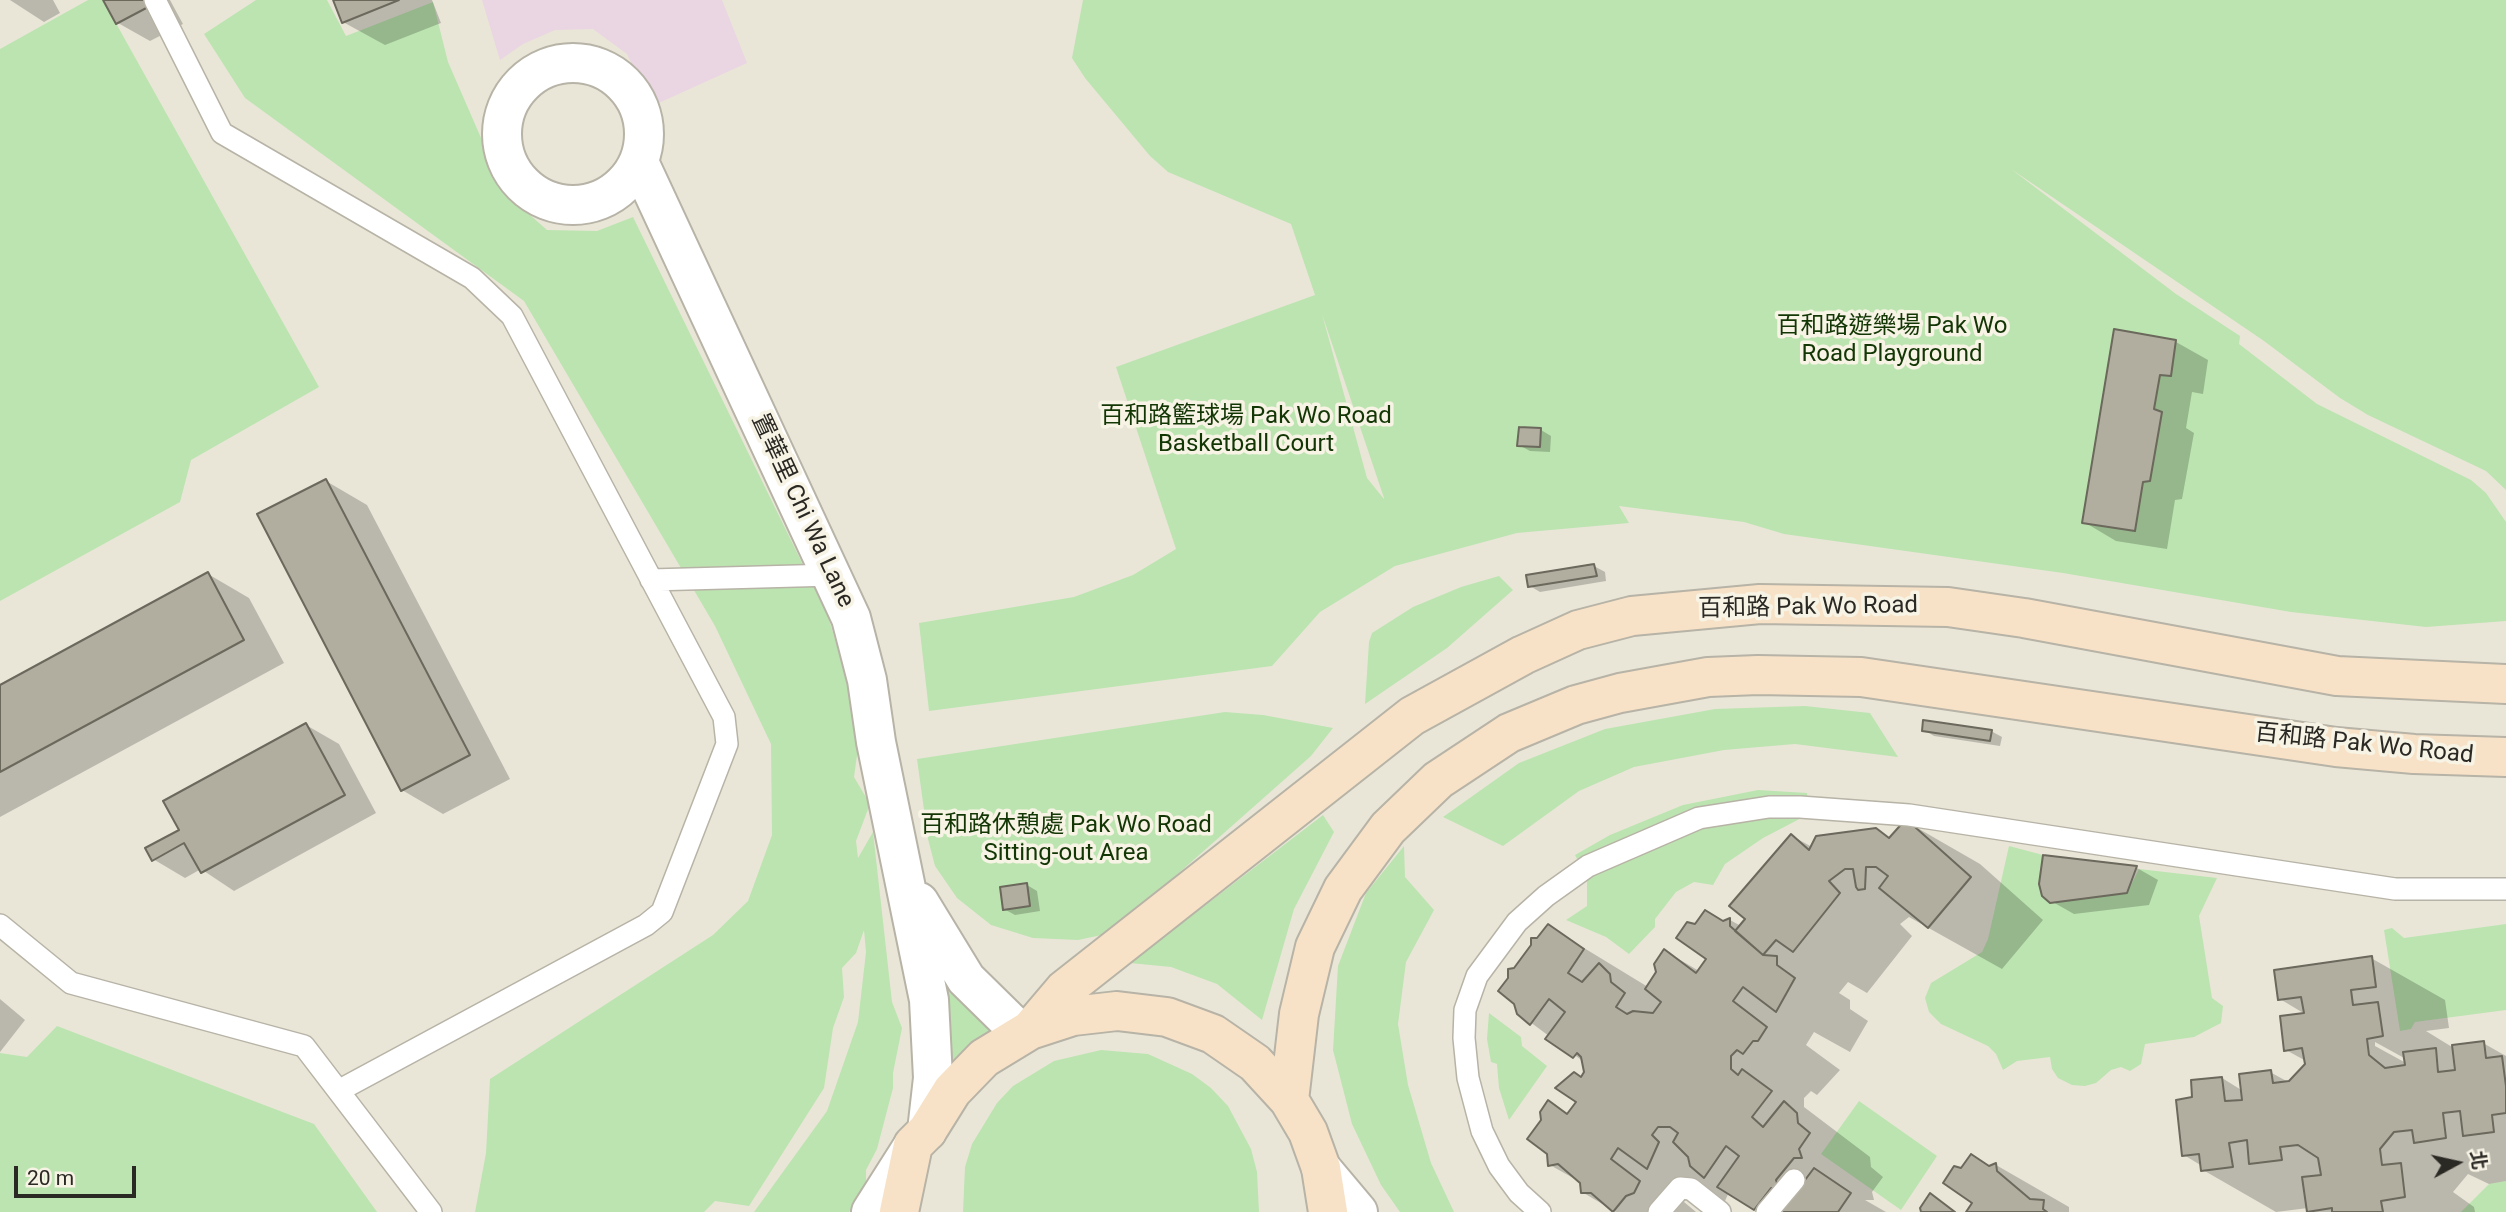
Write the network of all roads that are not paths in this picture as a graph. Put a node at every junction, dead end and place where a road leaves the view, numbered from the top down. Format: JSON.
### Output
{"nodes":[{"id":1,"x":155,"y":0,"type":"edge"},
{"id":2,"x":639,"y":162,"type":"dead end"},
{"id":3,"x":833,"y":575,"type":"junction"},
{"id":4,"x":651,"y":580,"type":"junction"},
{"id":5,"x":2506,"y":684,"type":"edge"},
{"id":6,"x":2506,"y":757,"type":"edge"},
{"id":7,"x":906,"y":879,"type":"junction"},
{"id":8,"x":2506,"y":890,"type":"edge"},
{"id":9,"x":0,"y":925,"type":"edge"},
{"id":10,"x":1026,"y":1032,"type":"junction"},
{"id":11,"x":340,"y":1090,"type":"junction"},
{"id":12,"x":1289,"y":1100,"type":"junction"},
{"id":13,"x":920,"y":1138,"type":"junction"},
{"id":14,"x":1321,"y":1168,"type":"junction"},
{"id":15,"x":1794,"y":1180,"type":"dead end"},
{"id":16,"x":431,"y":1212,"type":"edge"},
{"id":17,"x":871,"y":1212,"type":"edge"},
{"id":18,"x":899,"y":1212,"type":"edge"},
{"id":19,"x":1328,"y":1212,"type":"edge"},
{"id":20,"x":1358,"y":1212,"type":"edge"},
{"id":21,"x":1540,"y":1212,"type":"edge"},
{"id":22,"x":1659,"y":1212,"type":"edge"},
{"id":23,"x":1720,"y":1212,"type":"edge"},
{"id":24,"x":1767,"y":1212,"type":"edge"}],
"edges":[{"from":1,"to":4,"type":"lane"},
{"from":2,"to":3,"type":"street","name":"置華里 Chi Wa Lane"},
{"from":3,"to":4,"type":"lane"},
{"from":3,"to":7,"type":"street","name":"置華里 Chi Wa Lane"},
{"from":4,"to":11,"type":"lane"},
{"from":5,"to":10,"type":"main road","name":"百和路 Pak Wo Road"},
{"from":6,"to":12,"type":"main road","name":"百和路 Pak Wo Road"},
{"from":7,"to":10,"type":"street","name":"置華里 Chi Wa Lane"},
{"from":7,"to":13,"type":"street","name":"置華里 Chi Wa Lane"},
{"from":8,"to":21,"type":"lane"},
{"from":9,"to":11,"type":"lane"},
{"from":10,"to":12,"type":"main road","name":"百和路 Pak Wo Road"},
{"from":10,"to":13,"type":"main road","name":"百和路 Pak Wo Road"},
{"from":11,"to":16,"type":"lane"},
{"from":12,"to":14,"type":"main road","name":"百和路 Pak Wo Road"},
{"from":13,"to":17,"type":"street"},
{"from":13,"to":18,"type":"main road","name":"百和路 Pak Wo Road"},
{"from":14,"to":19,"type":"main road","name":"百和路 Pak Wo Road"},
{"from":14,"to":20,"type":"street"},
{"from":15,"to":24,"type":"lane"},
{"from":22,"to":23,"type":"lane"}]}
